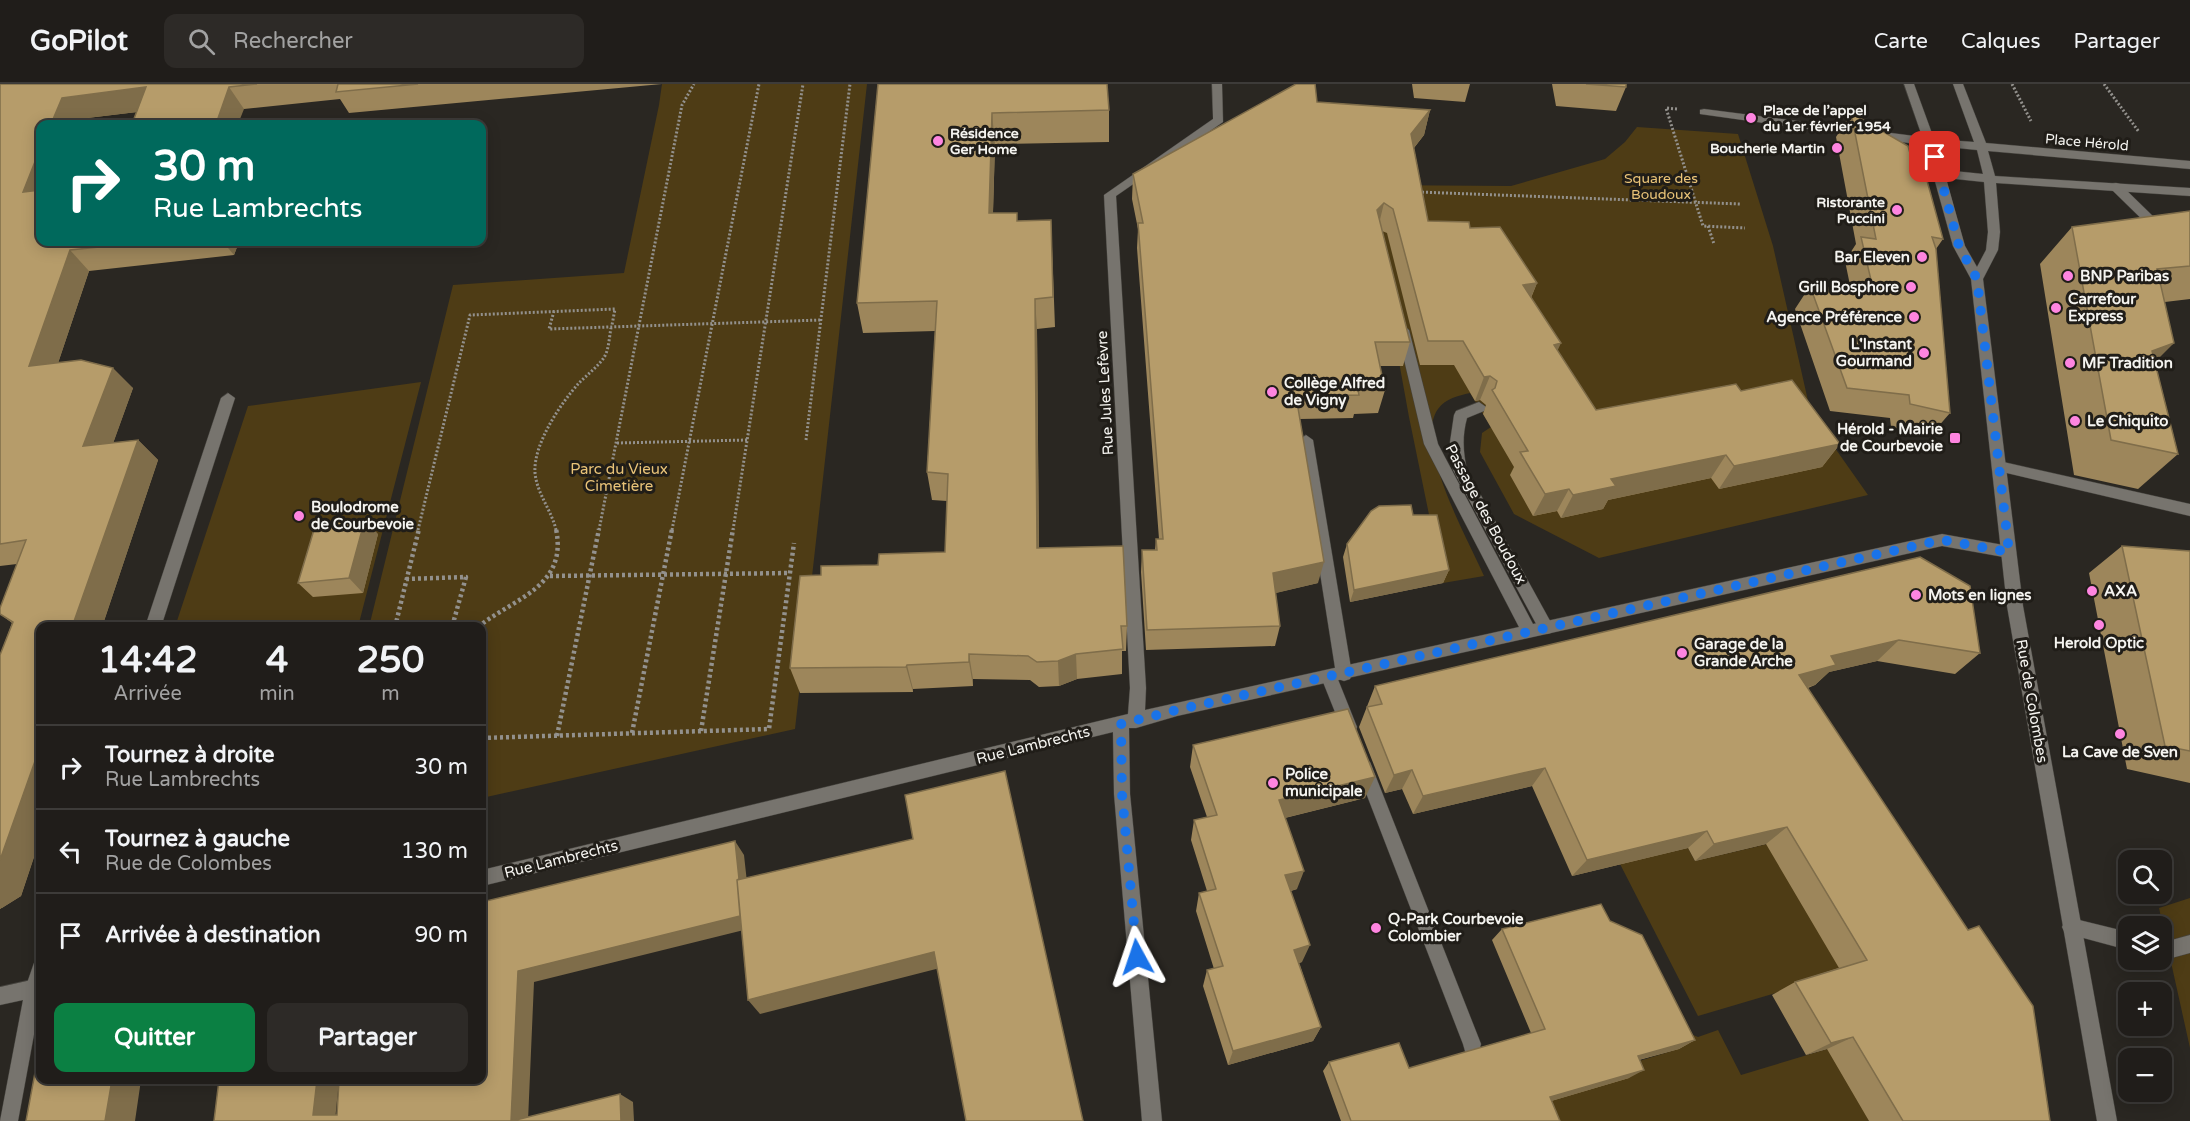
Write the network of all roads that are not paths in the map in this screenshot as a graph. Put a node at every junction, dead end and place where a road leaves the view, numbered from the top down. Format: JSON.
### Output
{"nodes":[{"id":1,"x":1217,"y":84,"type":"edge"},
{"id":2,"x":1909,"y":84,"type":"edge"},
{"id":3,"x":1958,"y":84,"type":"edge"},
{"id":4,"x":1704,"y":112,"type":"dead end"},
{"id":5,"x":1930,"y":142,"type":"junction"},
{"id":6,"x":1982,"y":148,"type":"junction"},
{"id":7,"x":2190,"y":165,"type":"edge"},
{"id":8,"x":1939,"y":173,"type":"junction"},
{"id":9,"x":1989,"y":179,"type":"junction"},
{"id":10,"x":2116,"y":187,"type":"junction"},
{"id":11,"x":2190,"y":192,"type":"edge"},
{"id":12,"x":2166,"y":236,"type":"edge"},
{"id":13,"x":1977,"y":279,"type":"junction"},
{"id":14,"x":1398,"y":311,"type":"edge"},
{"id":15,"x":228,"y":398,"type":"dead end"},
{"id":16,"x":1479,"y":407,"type":"dead end"},
{"id":17,"x":1306,"y":440,"type":"edge"},
{"id":18,"x":1999,"y":466,"type":"junction"},
{"id":19,"x":2190,"y":510,"type":"edge"},
{"id":20,"x":2009,"y":552,"type":"junction"},
{"id":21,"x":155,"y":622,"type":"edge"},
{"id":22,"x":1546,"y":628,"type":"junction"},
{"id":23,"x":1529,"y":631,"type":"junction"},
{"id":24,"x":1336,"y":675,"type":"junction"},
{"id":25,"x":1129,"y":722,"type":"junction"},
{"id":26,"x":486,"y":877,"type":"edge"},
{"id":27,"x":2071,"y":927,"type":"junction"},
{"id":28,"x":2118,"y":939,"type":"edge"},
{"id":29,"x":2190,"y":944,"type":"edge"},
{"id":30,"x":2172,"y":949,"type":"edge"},
{"id":31,"x":36,"y":988,"type":"edge"},
{"id":32,"x":36,"y":993,"type":"edge"},
{"id":33,"x":0,"y":996,"type":"edge"},
{"id":34,"x":1472,"y":1044,"type":"dead end"},
{"id":35,"x":8,"y":1121,"type":"edge"},
{"id":36,"x":1152,"y":1121,"type":"edge"},
{"id":37,"x":2107,"y":1121,"type":"edge"}],
"edges":[{"from":1,"to":25,"type":"street","name":"Rue Jules Lefèvre"},
{"from":2,"to":5,"type":"street","name":"Rue de Colombes"},
{"from":3,"to":6,"type":"street"},
{"from":4,"to":5,"type":"street","name":"Place Hérold"},
{"from":5,"to":6,"type":"street","name":"Place Hérold"},
{"from":5,"to":8,"type":"street","name":"Rue de Colombes"},
{"from":6,"to":7,"type":"street","name":"Place Hérold"},
{"from":6,"to":9,"type":"street"},
{"from":8,"to":9,"type":"street"},
{"from":8,"to":13,"type":"street","name":"Rue de Colombes"},
{"from":9,"to":10,"type":"street"},
{"from":9,"to":13,"type":"street"},
{"from":10,"to":11,"type":"street"},
{"from":10,"to":12,"type":"street"},
{"from":13,"to":18,"type":"street","name":"Rue de Colombes"},
{"from":14,"to":23,"type":"street","name":"Passage des Boudoux"},
{"from":15,"to":21,"type":"street"},
{"from":16,"to":22,"type":"street"},
{"from":17,"to":24,"type":"street"},
{"from":18,"to":19,"type":"street"},
{"from":18,"to":20,"type":"street","name":"Rue de Colombes"},
{"from":20,"to":22,"type":"street","name":"Rue Lambrechts"},
{"from":20,"to":27,"type":"street","name":"Rue de Colombes"},
{"from":22,"to":23,"type":"street","name":"Rue Lambrechts"},
{"from":23,"to":24,"type":"street","name":"Rue Lambrechts"},
{"from":24,"to":25,"type":"street","name":"Rue Lambrechts"},
{"from":24,"to":34,"type":"street"},
{"from":25,"to":26,"type":"street","name":"Rue Lambrechts"},
{"from":25,"to":36,"type":"street"},
{"from":27,"to":28,"type":"street"},
{"from":27,"to":37,"type":"street","name":"Rue de Colombes"},
{"from":29,"to":30,"type":"street"},
{"from":31,"to":33,"type":"street"},
{"from":32,"to":35,"type":"street"}]}
